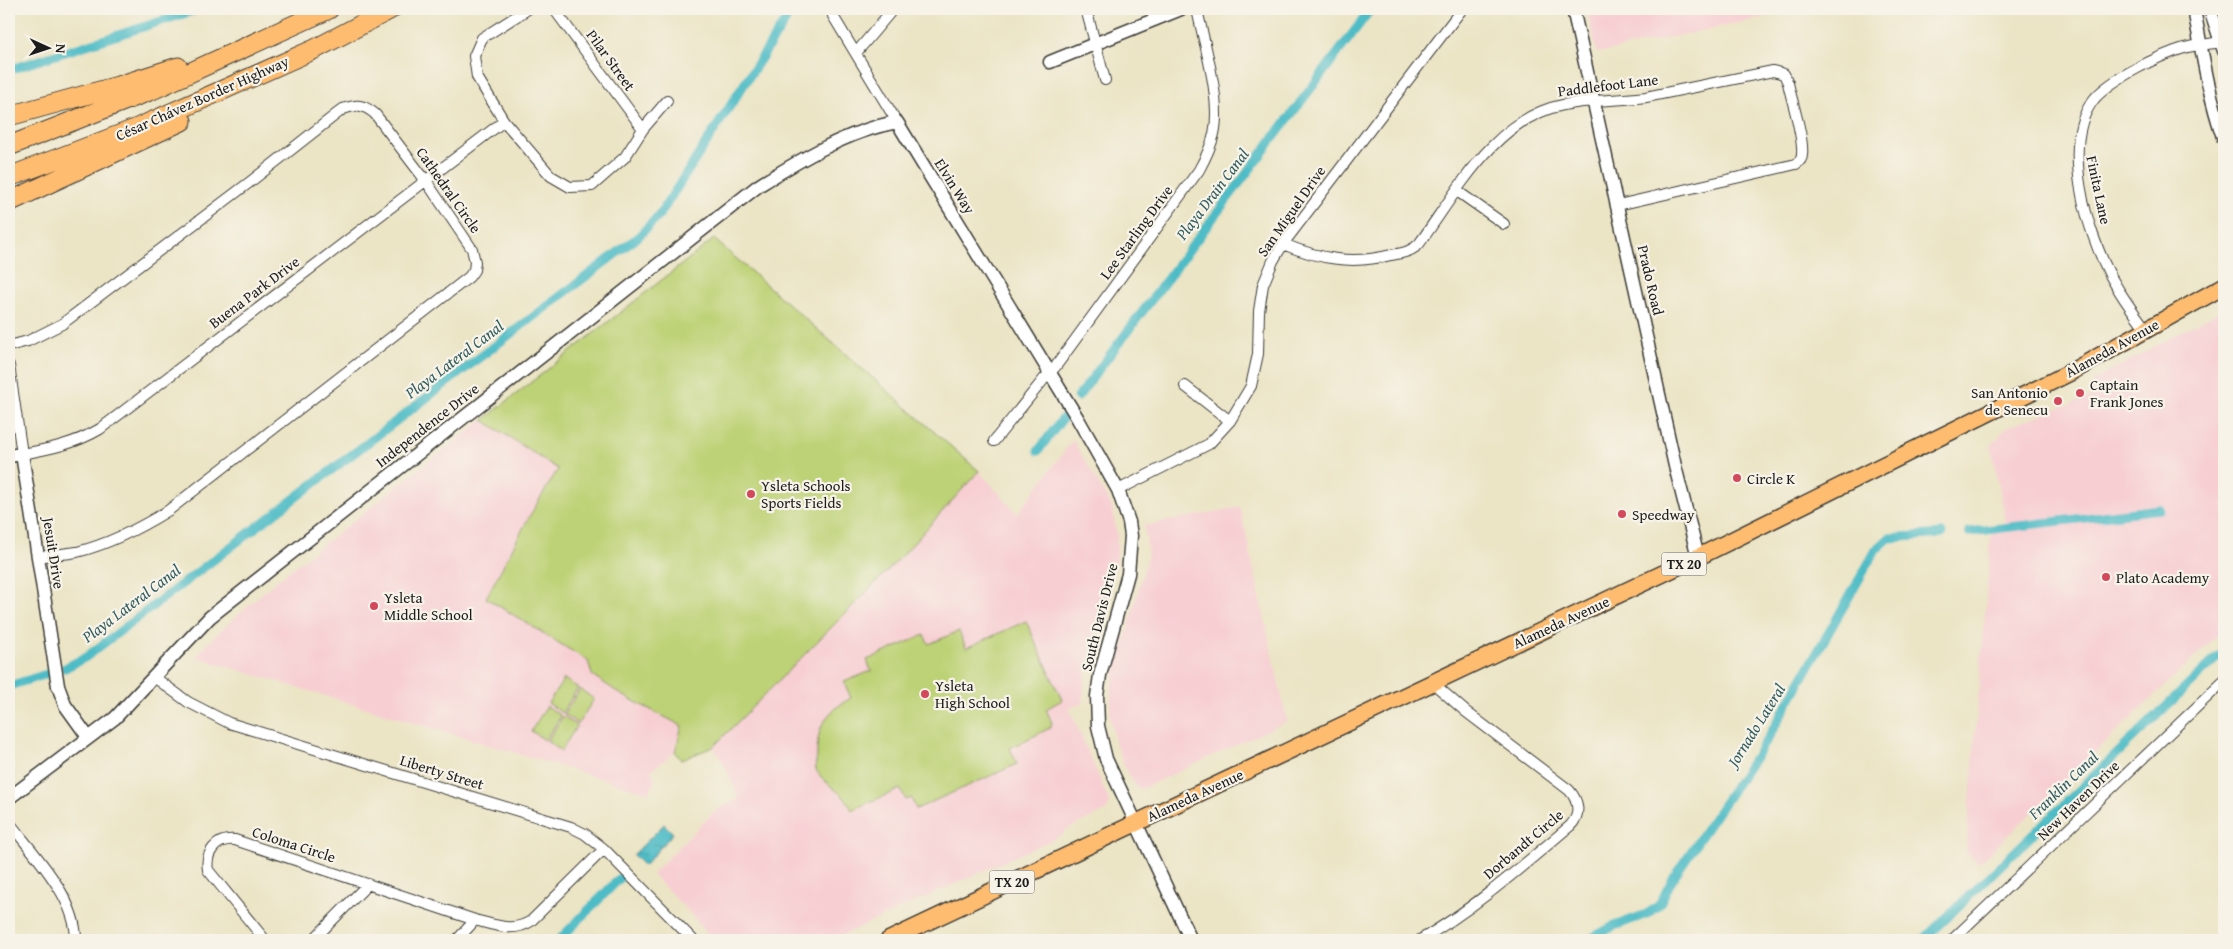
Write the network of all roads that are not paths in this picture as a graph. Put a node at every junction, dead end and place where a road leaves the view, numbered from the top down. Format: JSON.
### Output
{"nodes":[{"id":1,"x":391,"y":9,"type":"edge"},
{"id":2,"x":528,"y":9,"type":"edge"},
{"id":3,"x":554,"y":9,"type":"edge"},
{"id":4,"x":893,"y":9,"type":"edge"},
{"id":5,"x":1086,"y":9,"type":"edge"},
{"id":6,"x":1181,"y":9,"type":"edge"},
{"id":7,"x":1197,"y":9,"type":"edge"},
{"id":8,"x":1462,"y":9,"type":"edge"},
{"id":9,"x":1573,"y":9,"type":"edge"},
{"id":10,"x":2194,"y":9,"type":"edge"},
{"id":11,"x":2210,"y":9,"type":"edge"},
{"id":12,"x":321,"y":13,"type":"edge"},
{"id":13,"x":833,"y":16,"type":"dead end"},
{"id":14,"x":1094,"y":45,"type":"junction"},
{"id":15,"x":2201,"y":46,"type":"junction"},
{"id":16,"x":2223,"y":46,"type":"edge"},
{"id":17,"x":315,"y":49,"type":"junction"},
{"id":18,"x":856,"y":53,"type":"junction"},
{"id":19,"x":1050,"y":62,"type":"dead end"},
{"id":20,"x":1105,"y":80,"type":"dead end"},
{"id":21,"x":1594,"y":100,"type":"junction"},
{"id":22,"x":667,"y":101,"type":"dead end"},
{"id":23,"x":9,"y":116,"type":"edge"},
{"id":24,"x":504,"y":121,"type":"junction"},
{"id":25,"x":896,"y":122,"type":"junction"},
{"id":26,"x":643,"y":129,"type":"junction"},
{"id":27,"x":2224,"y":140,"type":"edge"},
{"id":28,"x":9,"y":146,"type":"edge"},
{"id":29,"x":9,"y":176,"type":"edge"},
{"id":30,"x":426,"y":181,"type":"junction"},
{"id":31,"x":1457,"y":192,"type":"junction"},
{"id":32,"x":9,"y":202,"type":"edge"},
{"id":33,"x":1618,"y":205,"type":"junction"},
{"id":34,"x":1504,"y":224,"type":"dead end"},
{"id":35,"x":1283,"y":244,"type":"junction"},
{"id":36,"x":2224,"y":286,"type":"edge"},
{"id":37,"x":2146,"y":329,"type":"junction"},
{"id":38,"x":9,"y":346,"type":"edge"},
{"id":39,"x":9,"y":365,"type":"edge"},
{"id":40,"x":1050,"y":373,"type":"junction"},
{"id":41,"x":1185,"y":386,"type":"dead end"},
{"id":42,"x":1230,"y":421,"type":"junction"},
{"id":43,"x":994,"y":441,"type":"dead end"},
{"id":44,"x":22,"y":454,"type":"junction"},
{"id":45,"x":9,"y":456,"type":"edge"},
{"id":46,"x":1118,"y":490,"type":"junction"},
{"id":47,"x":38,"y":557,"type":"junction"},
{"id":48,"x":1698,"y":557,"type":"junction"},
{"id":49,"x":154,"y":677,"type":"junction"},
{"id":50,"x":2224,"y":681,"type":"edge"},
{"id":51,"x":1433,"y":683,"type":"junction"},
{"id":52,"x":88,"y":738,"type":"junction"},
{"id":53,"x":9,"y":798,"type":"edge"},
{"id":54,"x":9,"y":822,"type":"edge"},
{"id":55,"x":1135,"y":823,"type":"junction"},
{"id":56,"x":604,"y":849,"type":"junction"},
{"id":57,"x":368,"y":884,"type":"junction"},
{"id":58,"x":476,"y":920,"type":"junction"},
{"id":59,"x":910,"y":936,"type":"edge"},
{"id":60,"x":76,"y":940,"type":"edge"},
{"id":61,"x":266,"y":940,"type":"edge"},
{"id":62,"x":313,"y":940,"type":"edge"},
{"id":63,"x":457,"y":940,"type":"edge"},
{"id":64,"x":693,"y":940,"type":"edge"},
{"id":65,"x":888,"y":940,"type":"edge"},
{"id":66,"x":1191,"y":940,"type":"edge"},
{"id":67,"x":1420,"y":940,"type":"edge"},
{"id":68,"x":1952,"y":940,"type":"edge"}],
"edges":[{"from":1,"to":17,"type":"highway","name":"César Chávez Border Highway"},
{"from":2,"to":24,"type":"street"},
{"from":3,"to":26,"type":"street","name":"Pilar Street"},
{"from":4,"to":18,"type":"street"},
{"from":5,"to":14,"type":"street"},
{"from":6,"to":14,"type":"street"},
{"from":7,"to":40,"type":"street","name":"Lee Starling Drive"},
{"from":8,"to":35,"type":"street","name":"San Miguel Drive"},
{"from":9,"to":21,"type":"street","name":"Prado Road"},
{"from":10,"to":15,"type":"street"},
{"from":11,"to":16,"type":"street"},
{"from":12,"to":23,"type":"highway"},
{"from":12,"to":28,"type":"highway","name":"César Chávez Border Highway"},
{"from":13,"to":18,"type":"street","name":"Elvin Way"},
{"from":14,"to":19,"type":"street"},
{"from":14,"to":20,"type":"street"},
{"from":15,"to":16,"type":"street","name":"Finita Lane"},
{"from":15,"to":27,"type":"street"},
{"from":15,"to":37,"type":"street","name":"Finita Lane"},
{"from":17,"to":29,"type":"highway","name":"César Chávez Border Highway"},
{"from":17,"to":32,"type":"highway"},
{"from":18,"to":25,"type":"street","name":"Elvin Way"},
{"from":21,"to":31,"type":"street","name":"Paddlefoot Lane"},
{"from":21,"to":33,"type":"street","name":"Prado Road"},
{"from":21,"to":33,"type":"street","name":"Paddlefoot Lane"},
{"from":22,"to":26,"type":"street"},
{"from":24,"to":26,"type":"street"},
{"from":24,"to":30,"type":"street","name":"Buena Park Drive"},
{"from":25,"to":40,"type":"street","name":"Elvin Way"},
{"from":25,"to":49,"type":"street","name":"Independence Drive"},
{"from":30,"to":38,"type":"street","name":"Cathedral Circle"},
{"from":30,"to":44,"type":"street","name":"Buena Park Drive"},
{"from":30,"to":47,"type":"street","name":"Cathedral Circle"},
{"from":31,"to":34,"type":"street"},
{"from":31,"to":35,"type":"street","name":"Paddlefoot Lane"},
{"from":33,"to":48,"type":"street","name":"Prado Road"},
{"from":35,"to":42,"type":"street","name":"San Miguel Drive"},
{"from":36,"to":37,"type":"main road","name":"Alameda Avenue","number":"TX 20"},
{"from":37,"to":48,"type":"main road","name":"Alameda Avenue","number":"TX 20"},
{"from":39,"to":44,"type":"street","name":"Jesuit Drive"},
{"from":40,"to":43,"type":"street","name":"Lee Starling Drive"},
{"from":40,"to":46,"type":"street","name":"South Davis Drive"},
{"from":41,"to":42,"type":"street"},
{"from":42,"to":46,"type":"street","name":"San Miguel Drive"},
{"from":44,"to":45,"type":"street","name":"Buena Park Drive"},
{"from":44,"to":47,"type":"street","name":"Jesuit Drive"},
{"from":46,"to":55,"type":"street","name":"South Davis Drive"},
{"from":47,"to":52,"type":"street","name":"Jesuit Drive"},
{"from":48,"to":51,"type":"main road","name":"Alameda Avenue","number":"TX 20"},
{"from":49,"to":52,"type":"street","name":"Independence Drive"},
{"from":49,"to":56,"type":"street","name":"Liberty Street"},
{"from":50,"to":68,"type":"street","name":"New Haven Drive"},
{"from":51,"to":55,"type":"main road","name":"Alameda Avenue","number":"TX 20"},
{"from":51,"to":67,"type":"street","name":"Dorbandt Circle"},
{"from":52,"to":53,"type":"street","name":"Independence Drive"},
{"from":54,"to":60,"type":"street"},
{"from":55,"to":59,"type":"main road","name":"Alameda Avenue","number":"TX 20"},
{"from":55,"to":66,"type":"street","name":"South Davis Drive"},
{"from":56,"to":58,"type":"street","name":"Coloma Circle"},
{"from":56,"to":64,"type":"street","name":"Liberty Street"},
{"from":57,"to":58,"type":"street","name":"Coloma Circle"},
{"from":57,"to":61,"type":"street","name":"Coloma Circle"},
{"from":57,"to":62,"type":"street"},
{"from":58,"to":63,"type":"street"},
{"from":59,"to":65,"type":"main road","name":"Alameda Avenue","number":"TX 20"}]}
